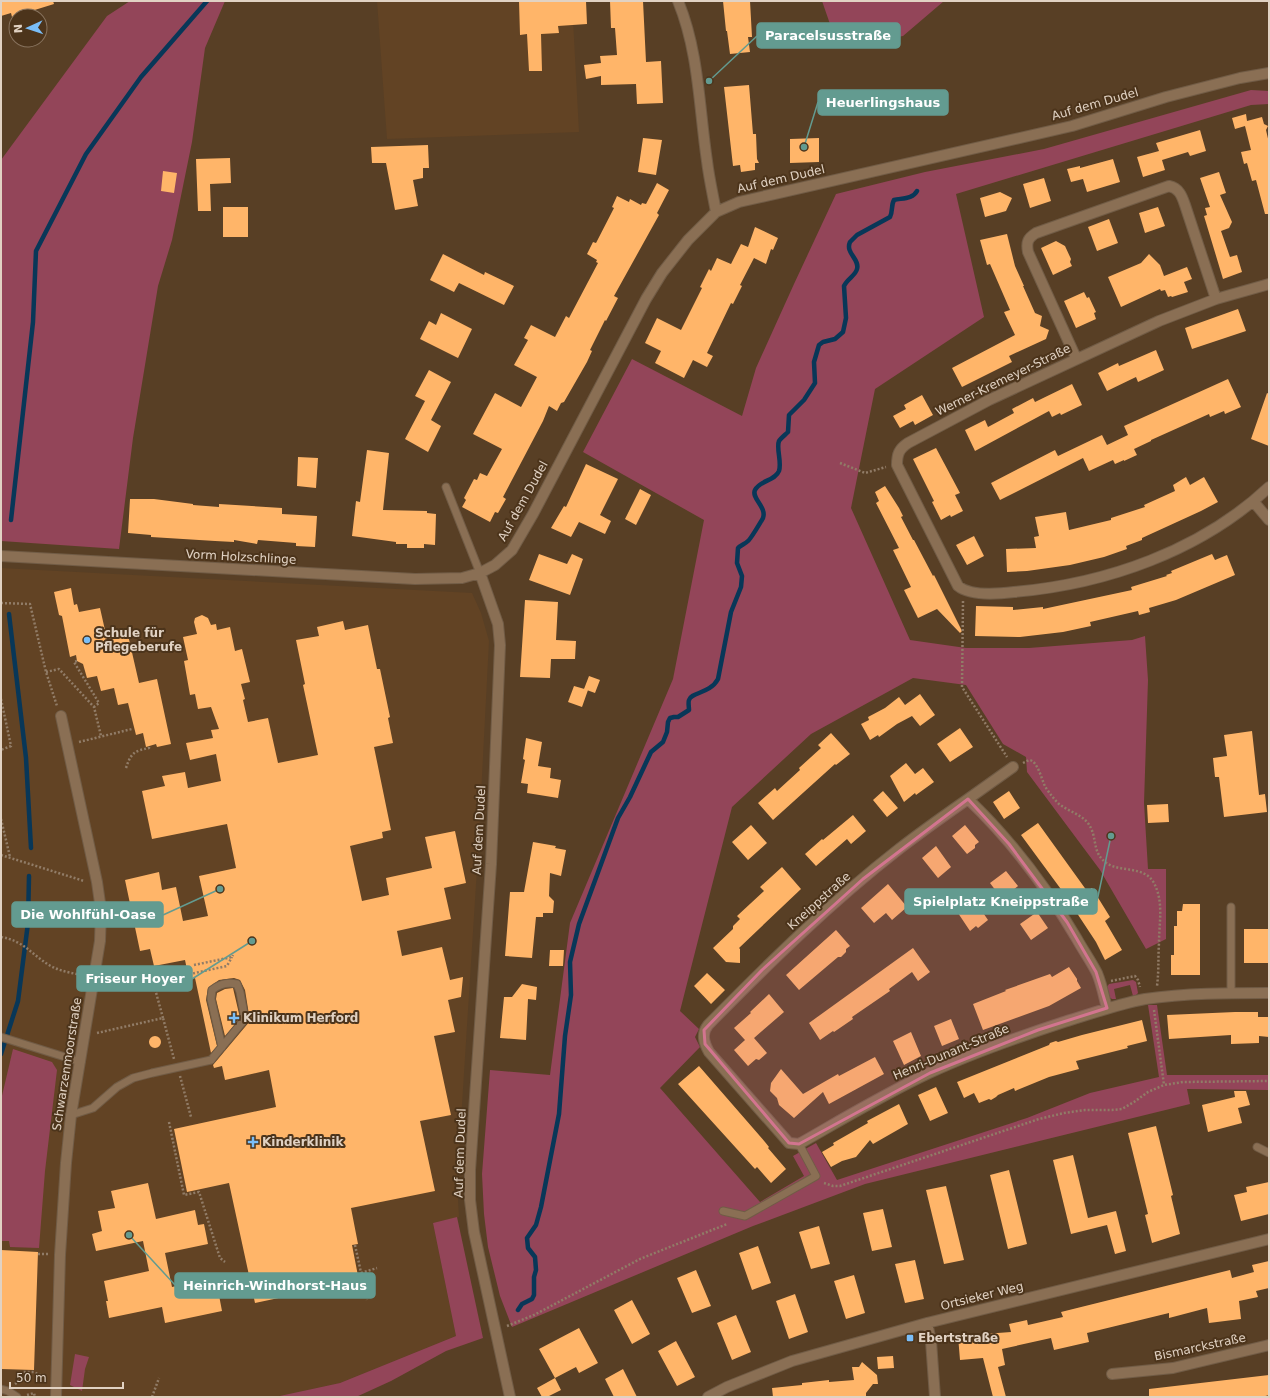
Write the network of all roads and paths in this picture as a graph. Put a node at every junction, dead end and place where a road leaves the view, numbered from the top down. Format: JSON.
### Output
{"nodes":[{"id":1,"x":678,"y":1,"type":"edge"},
{"id":2,"x":1269,"y":73,"type":"edge"},
{"id":3,"x":716,"y":212,"type":"junction"},
{"id":4,"x":1269,"y":284,"type":"edge"},
{"id":5,"x":1216,"y":299,"type":"junction"},
{"id":6,"x":1076,"y":358,"type":"junction"},
{"id":7,"x":840,"y":463,"type":"dead end"},
{"id":8,"x":897,"y":465,"type":"junction"},
{"id":9,"x":446,"y":487,"type":"dead end"},
{"id":10,"x":1269,"y":487,"type":"edge"},
{"id":11,"x":1253,"y":501,"type":"junction"},
{"id":12,"x":1269,"y":520,"type":"edge"},
{"id":13,"x":1,"y":556,"type":"edge"},
{"id":14,"x":480,"y":573,"type":"junction"},
{"id":15,"x":963,"y":591,"type":"junction"},
{"id":16,"x":1,"y":603,"type":"edge"},
{"id":17,"x":77,"y":661,"type":"dead end"},
{"id":18,"x":46,"y":672,"type":"junction"},
{"id":19,"x":1,"y":699,"type":"edge"},
{"id":20,"x":94,"y":707,"type":"junction"},
{"id":21,"x":61,"y":716,"type":"joint"},
{"id":22,"x":132,"y":729,"type":"dead end"},
{"id":23,"x":101,"y":736,"type":"junction"},
{"id":24,"x":67,"y":745,"type":"junction"},
{"id":25,"x":149,"y":746,"type":"dead end"},
{"id":26,"x":1,"y":750,"type":"edge"},
{"id":27,"x":1013,"y":767,"type":"junction"},
{"id":28,"x":126,"y":768,"type":"dead end"},
{"id":29,"x":968,"y":799,"type":"junction"},
{"id":30,"x":1,"y":819,"type":"edge"},
{"id":31,"x":1,"y":855,"type":"edge"},
{"id":32,"x":10,"y":857,"type":"junction"},
{"id":33,"x":96,"y":882,"type":"junction"},
{"id":34,"x":1230,"y":907,"type":"dead end"},
{"id":35,"x":1,"y":937,"type":"edge"},
{"id":36,"x":194,"y":965,"type":"dead end"},
{"id":37,"x":78,"y":974,"type":"dead end"},
{"id":38,"x":156,"y":974,"type":"dead end"},
{"id":39,"x":152,"y":978,"type":"junction"},
{"id":40,"x":1101,"y":984,"type":"junction"},
{"id":41,"x":92,"y":991,"type":"junction"},
{"id":42,"x":1232,"y":993,"type":"junction"},
{"id":43,"x":1269,"y":993,"type":"edge"},
{"id":44,"x":1149,"y":999,"type":"junction"},
{"id":45,"x":1107,"y":1008,"type":"junction"},
{"id":46,"x":163,"y":1018,"type":"junction"},
{"id":47,"x":85,"y":1036,"type":"junction"},
{"id":48,"x":1,"y":1037,"type":"edge"},
{"id":49,"x":222,"y":1047,"type":"junction"},
{"id":50,"x":80,"y":1062,"type":"junction"},
{"id":51,"x":176,"y":1065,"type":"dead end"},
{"id":52,"x":179,"y":1072,"type":"dead end"},
{"id":53,"x":1269,"y":1082,"type":"edge"},
{"id":54,"x":1164,"y":1085,"type":"junction"},
{"id":55,"x":71,"y":1115,"type":"junction"},
{"id":56,"x":191,"y":1117,"type":"dead end"},
{"id":57,"x":168,"y":1122,"type":"dead end"},
{"id":58,"x":799,"y":1144,"type":"junction"},
{"id":59,"x":1257,"y":1147,"type":"dead end"},
{"id":60,"x":1269,"y":1153,"type":"edge"},
{"id":61,"x":816,"y":1176,"type":"junction"},
{"id":62,"x":723,"y":1211,"type":"dead end"},
{"id":63,"x":745,"y":1216,"type":"junction"},
{"id":64,"x":1269,"y":1239,"type":"edge"},
{"id":65,"x":355,"y":1244,"type":"dead end"},
{"id":66,"x":225,"y":1262,"type":"dead end"},
{"id":67,"x":377,"y":1268,"type":"dead end"},
{"id":68,"x":361,"y":1272,"type":"junction"},
{"id":69,"x":367,"y":1300,"type":"dead end"},
{"id":70,"x":927,"y":1323,"type":"junction"},
{"id":71,"x":496,"y":1331,"type":"junction"},
{"id":72,"x":1269,"y":1345,"type":"edge"},
{"id":73,"x":34,"y":1372,"type":"dead end"},
{"id":74,"x":1112,"y":1374,"type":"dead end"},
{"id":75,"x":158,"y":1378,"type":"dead end"},
{"id":76,"x":4,"y":1390,"type":"edge"},
{"id":77,"x":17,"y":1397,"type":"edge"},
{"id":78,"x":56,"y":1397,"type":"edge"},
{"id":79,"x":152,"y":1397,"type":"edge"},
{"id":80,"x":510,"y":1397,"type":"edge"},
{"id":81,"x":708,"y":1397,"type":"edge"},
{"id":82,"x":935,"y":1397,"type":"edge"}],
"edges":[{"from":1,"to":3,"type":"street"},
{"from":2,"to":3,"type":"street","name":"Auf dem Dudel"},
{"from":3,"to":14,"type":"street","name":"Auf dem Dudel"},
{"from":4,"to":5,"type":"street","name":"Werner-Kremeyer-Straße"},
{"from":5,"to":6,"type":"street","name":"Werner-Kremeyer-Straße"},
{"from":5,"to":6,"type":"street"},
{"from":6,"to":8,"type":"street","name":"Werner-Kremeyer-Straße"},
{"from":7,"to":8,"type":"path"},
{"from":8,"to":15,"type":"street"},
{"from":9,"to":14,"type":"lane"},
{"from":10,"to":11,"type":"street"},
{"from":11,"to":12,"type":"street"},
{"from":11,"to":15,"type":"street"},
{"from":13,"to":14,"type":"street","name":"Vorm Holzschlinge"},
{"from":14,"to":71,"type":"street","name":"Auf dem Dudel"},
{"from":15,"to":27,"type":"path"},
{"from":16,"to":18,"type":"path"},
{"from":17,"to":20,"type":"path"},
{"from":18,"to":20,"type":"path"},
{"from":18,"to":21,"type":"path"},
{"from":19,"to":26,"type":"path"},
{"from":20,"to":23,"type":"path"},
{"from":21,"to":24,"type":"street","name":"Schwarzenmoorstraße"},
{"from":22,"to":23,"type":"path"},
{"from":23,"to":24,"type":"path"},
{"from":24,"to":33,"type":"street","name":"Schwarzenmoorstraße"},
{"from":25,"to":28,"type":"path"},
{"from":27,"to":29,"type":"street","name":"Kneippstraße"},
{"from":27,"to":44,"type":"path"},
{"from":29,"to":40,"type":"street"},
{"from":29,"to":58,"type":"street","name":"Kneippstraße"},
{"from":30,"to":32,"type":"path"},
{"from":31,"to":32,"type":"path"},
{"from":32,"to":33,"type":"path"},
{"from":33,"to":41,"type":"street","name":"Schwarzenmoorstraße"},
{"from":34,"to":42,"type":"lane"},
{"from":35,"to":37,"type":"path"},
{"from":36,"to":39,"type":"path"},
{"from":38,"to":39,"type":"path"},
{"from":39,"to":41,"type":"path"},
{"from":39,"to":46,"type":"path"},
{"from":40,"to":44,"type":"path"},
{"from":40,"to":45,"type":"street"},
{"from":41,"to":47,"type":"street","name":"Schwarzenmoorstraße"},
{"from":42,"to":43,"type":"street","name":"Henri-Dunant-Straße"},
{"from":42,"to":44,"type":"street","name":"Henri-Dunant-Straße"},
{"from":44,"to":45,"type":"street","name":"Henri-Dunant-Straße"},
{"from":44,"to":54,"type":"path"},
{"from":45,"to":58,"type":"street","name":"Henri-Dunant-Straße"},
{"from":46,"to":47,"type":"path"},
{"from":46,"to":51,"type":"path"},
{"from":47,"to":50,"type":"street","name":"Schwarzenmoorstraße"},
{"from":48,"to":50,"type":"lane"},
{"from":49,"to":49,"type":"lane"},
{"from":49,"to":55,"type":"lane","bridge":true},
{"from":50,"to":55,"type":"street","name":"Schwarzenmoorstraße"},
{"from":52,"to":56,"type":"path"},
{"from":53,"to":54,"type":"path"},
{"from":54,"to":61,"type":"path"},
{"from":55,"to":78,"type":"street","name":"Schwarzenmoorstraße"},
{"from":57,"to":66,"type":"path"},
{"from":58,"to":61,"type":"lane"},
{"from":59,"to":60,"type":"lane"},
{"from":61,"to":63,"type":"lane"},
{"from":62,"to":63,"type":"lane"},
{"from":63,"to":71,"type":"path"},
{"from":64,"to":70,"type":"street","name":"Ortsieker Weg"},
{"from":65,"to":68,"type":"path"},
{"from":67,"to":68,"type":"path"},
{"from":68,"to":69,"type":"path"},
{"from":70,"to":81,"type":"street","name":"Ortsieker Weg"},
{"from":70,"to":82,"type":"street"},
{"from":71,"to":80,"type":"street","name":"Auf dem Dudel"},
{"from":72,"to":74,"type":"street","name":"Bismarckstraße"},
{"from":73,"to":76,"type":"path"},
{"from":75,"to":79,"type":"path"},
{"from":76,"to":77,"type":"lane"}]}
